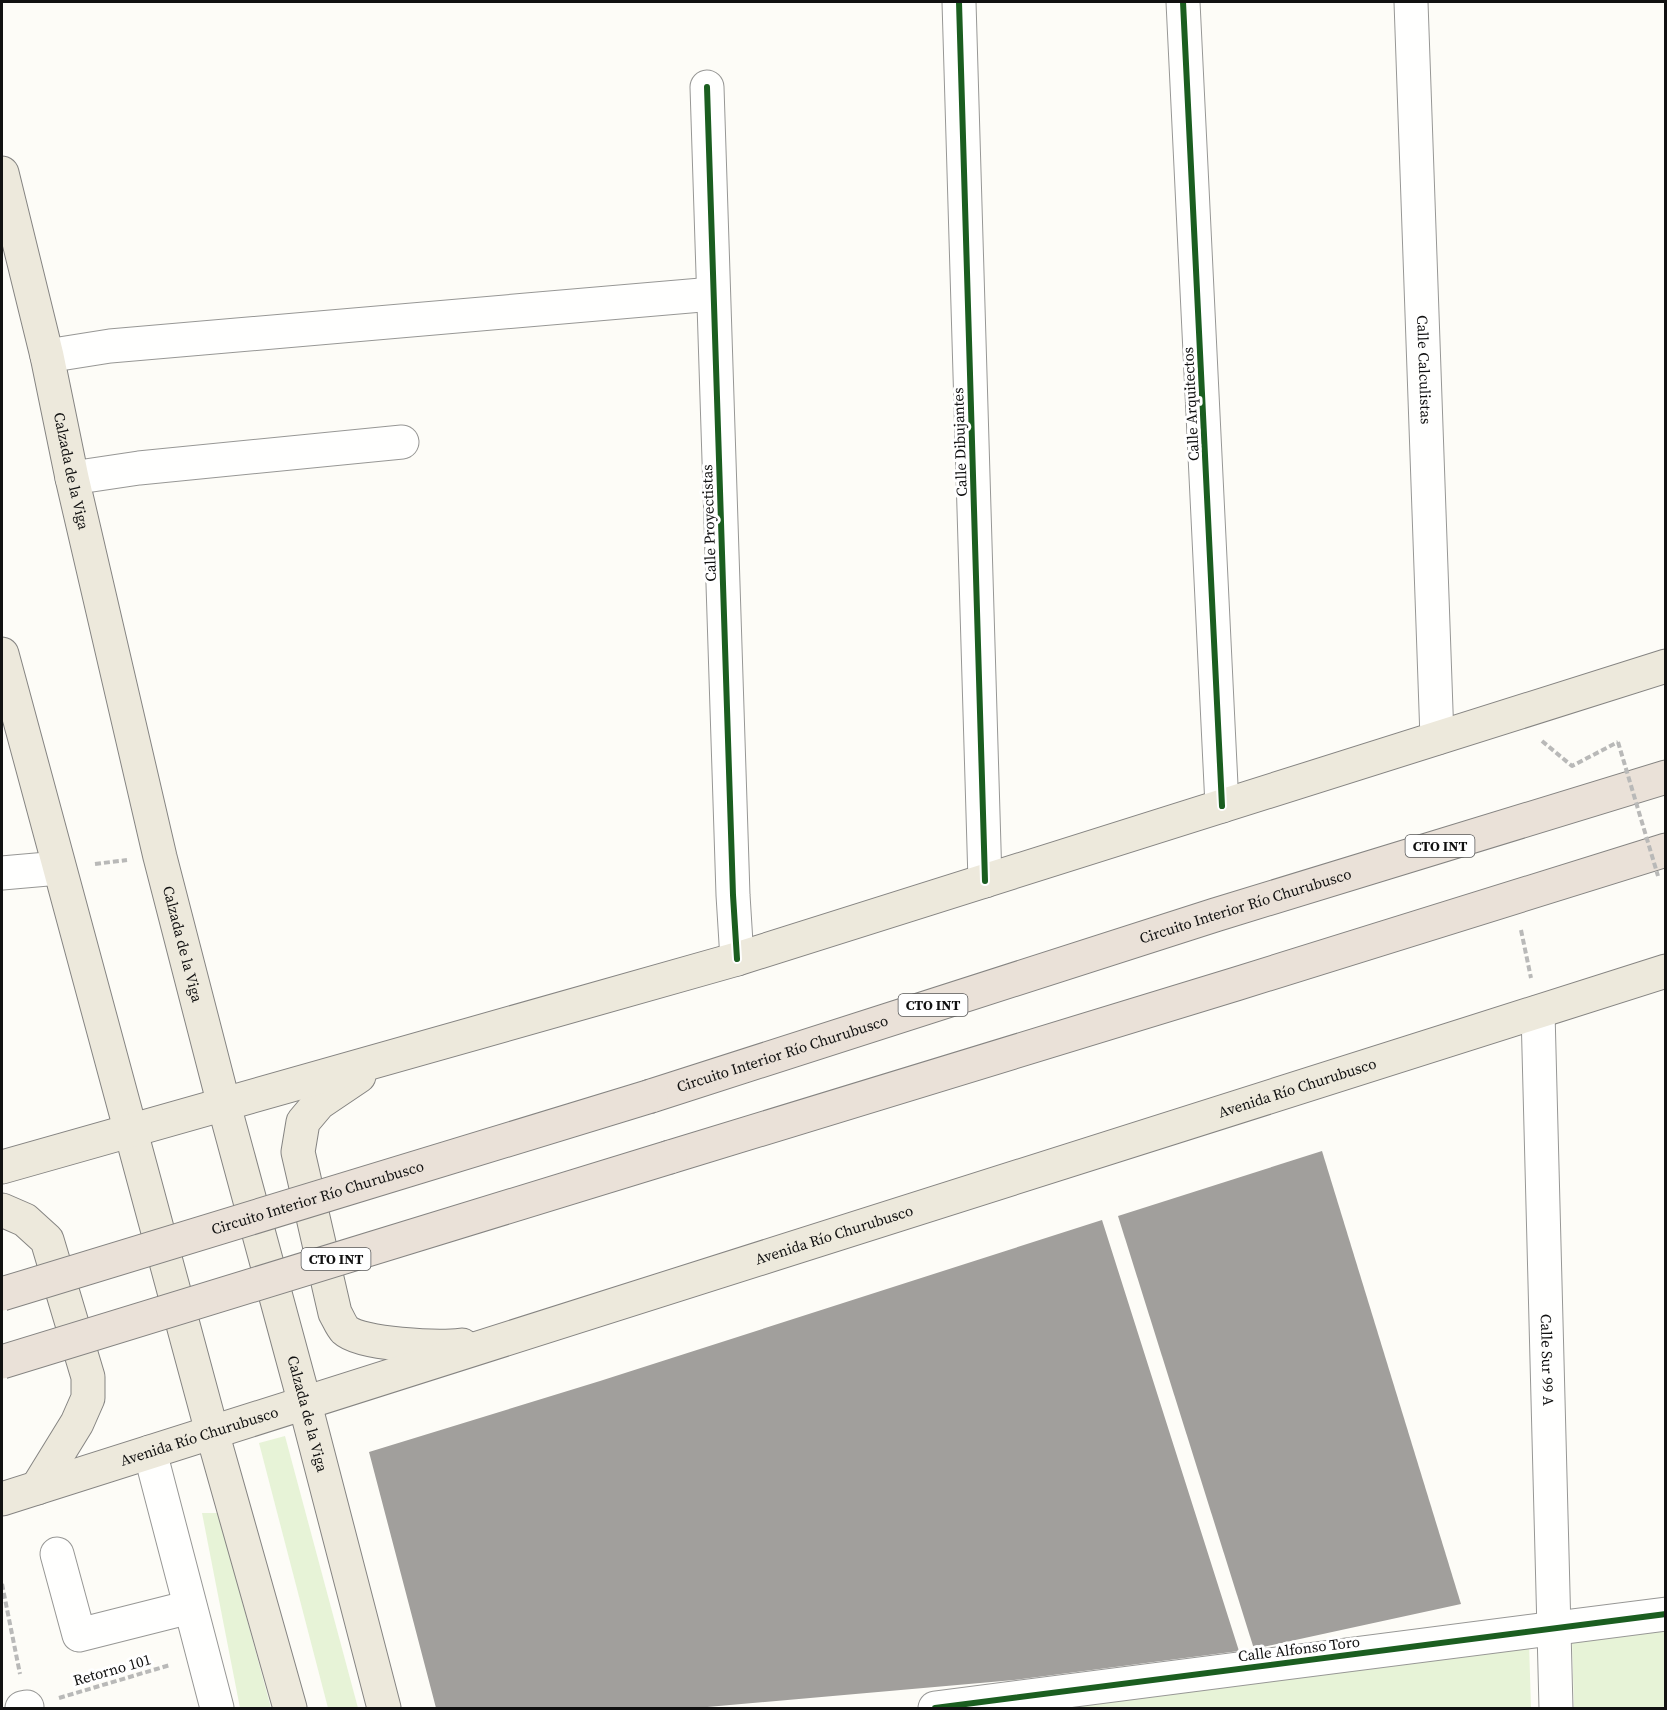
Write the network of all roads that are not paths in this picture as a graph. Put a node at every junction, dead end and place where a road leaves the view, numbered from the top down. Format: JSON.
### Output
{"nodes":[{"id":1,"x":958,"y":2,"type":"edge"},
{"id":2,"x":1183,"y":2,"type":"edge"},
{"id":3,"x":1411,"y":2,"type":"edge"},
{"id":4,"x":707,"y":87,"type":"dead end"},
{"id":5,"x":2,"y":173,"type":"edge"},
{"id":6,"x":713,"y":294,"type":"junction"},
{"id":7,"x":47,"y":356,"type":"junction"},
{"id":8,"x":402,"y":442,"type":"dead end"},
{"id":9,"x":72,"y":478,"type":"junction"},
{"id":10,"x":2,"y":654,"type":"edge"},
{"id":11,"x":1665,"y":666,"type":"edge"},
{"id":12,"x":1437,"y":738,"type":"junction"},
{"id":13,"x":1665,"y":777,"type":"edge"},
{"id":14,"x":1222,"y":806,"type":"junction"},
{"id":15,"x":1662,"y":863,"type":"edge"},
{"id":16,"x":59,"y":868,"type":"junction"},
{"id":17,"x":2,"y":873,"type":"edge"},
{"id":18,"x":985,"y":881,"type":"junction"},
{"id":19,"x":737,"y":959,"type":"junction"},
{"id":20,"x":1665,"y":971,"type":"edge"},
{"id":21,"x":1538,"y":1012,"type":"junction"},
{"id":22,"x":383,"y":1060,"type":"junction"},
{"id":23,"x":224,"y":1105,"type":"junction"},
{"id":24,"x":132,"y":1131,"type":"junction"},
{"id":25,"x":2,"y":1167,"type":"edge"},
{"id":26,"x":2,"y":1210,"type":"edge"},
{"id":27,"x":2,"y":1294,"type":"edge"},
{"id":28,"x":508,"y":1339,"type":"junction"},
{"id":29,"x":2,"y":1362,"type":"edge"},
{"id":30,"x":305,"y":1404,"type":"junction"},
{"id":31,"x":212,"y":1432,"type":"junction"},
{"id":32,"x":150,"y":1452,"type":"junction"},
{"id":33,"x":37,"y":1488,"type":"junction"},
{"id":34,"x":2,"y":1499,"type":"edge"},
{"id":35,"x":57,"y":1554,"type":"dead end"},
{"id":36,"x":190,"y":1607,"type":"junction"},
{"id":37,"x":1665,"y":1614,"type":"edge"},
{"id":38,"x":1554,"y":1629,"type":"junction"},
{"id":39,"x":217,"y":1708,"type":"edge"},
{"id":40,"x":290,"y":1708,"type":"edge"},
{"id":41,"x":384,"y":1708,"type":"edge"},
{"id":42,"x":935,"y":1708,"type":"edge"},
{"id":43,"x":1556,"y":1708,"type":"edge"}],
"edges":[{"from":1,"to":18,"type":"street","name":"Calle Dibujantes"},
{"from":2,"to":14,"type":"street","name":"Calle Arquitectos"},
{"from":3,"to":12,"type":"street","name":"Calle Calculistas"},
{"from":4,"to":6,"type":"street","name":"Calle Proyectistas"},
{"from":5,"to":7,"type":"main road","name":"Calzada de la Viga"},
{"from":6,"to":7,"type":"street"},
{"from":6,"to":19,"type":"street","name":"Calle Proyectistas"},
{"from":7,"to":9,"type":"main road","name":"Calzada de la Viga"},
{"from":8,"to":9,"type":"street"},
{"from":9,"to":23,"type":"main road","name":"Calzada de la Viga"},
{"from":10,"to":16,"type":"main road"},
{"from":11,"to":12,"type":"main road"},
{"from":12,"to":14,"type":"main road"},
{"from":13,"to":27,"type":"highway","name":"Circuito Interior Río Churubusco","number":"CTO INT","bridge":true},
{"from":14,"to":18,"type":"main road"},
{"from":15,"to":29,"type":"highway","number":"CTO INT","bridge":true},
{"from":16,"to":17,"type":"street"},
{"from":16,"to":24,"type":"main road"},
{"from":18,"to":19,"type":"main road"},
{"from":19,"to":22,"type":"main road"},
{"from":20,"to":21,"type":"main road","name":"Avenida Río Churubusco"},
{"from":21,"to":28,"type":"main road","name":"Avenida Río Churubusco"},
{"from":21,"to":38,"type":"street","name":"Calle Sur 99 A"},
{"from":22,"to":23,"type":"main road"},
{"from":22,"to":28,"type":"main road"},
{"from":23,"to":24,"type":"main road"},
{"from":23,"to":30,"type":"main road","name":"Calzada de la Viga"},
{"from":24,"to":25,"type":"main road"},
{"from":24,"to":31,"type":"main road"},
{"from":26,"to":33,"type":"main road"},
{"from":28,"to":30,"type":"main road","name":"Avenida Río Churubusco"},
{"from":30,"to":31,"type":"main road","name":"Avenida Río Churubusco"},
{"from":30,"to":41,"type":"main road","name":"Calzada de la Viga"},
{"from":31,"to":32,"type":"main road","name":"Avenida Río Churubusco"},
{"from":31,"to":40,"type":"main road"},
{"from":32,"to":33,"type":"main road","name":"Avenida Río Churubusco"},
{"from":32,"to":36,"type":"street"},
{"from":33,"to":34,"type":"main road","name":"Avenida Río Churubusco"},
{"from":35,"to":36,"type":"street"},
{"from":36,"to":39,"type":"street"},
{"from":37,"to":38,"type":"street","name":"Calle Alfonso Toro"},
{"from":38,"to":42,"type":"street","name":"Calle Alfonso Toro"},
{"from":38,"to":43,"type":"street","name":"Calle Sur 99 A"}]}
